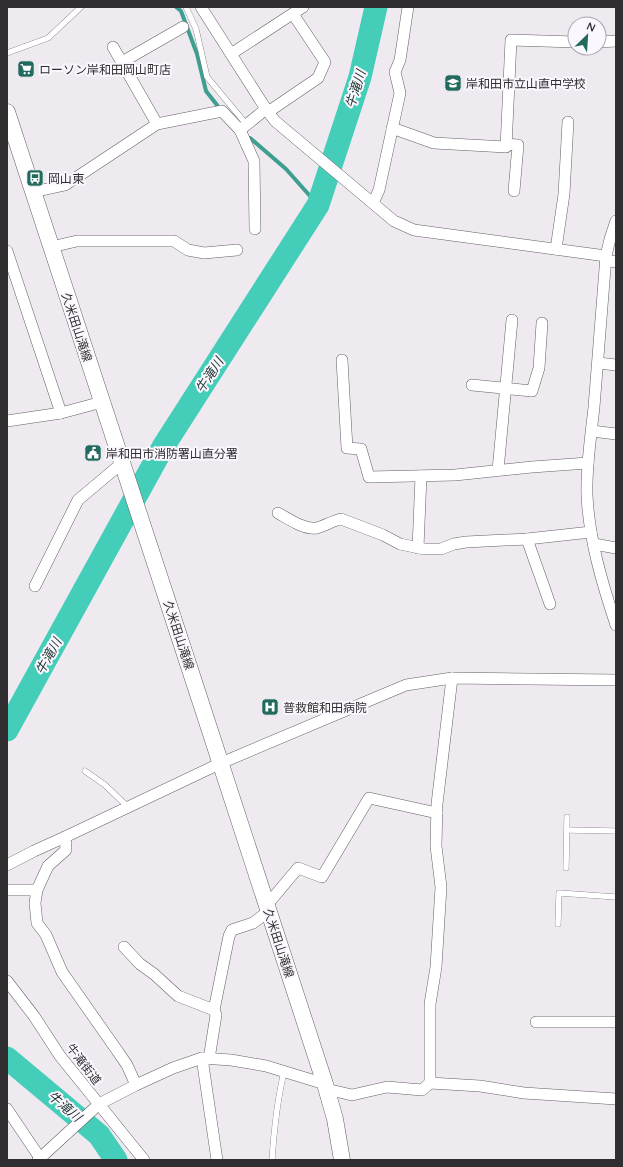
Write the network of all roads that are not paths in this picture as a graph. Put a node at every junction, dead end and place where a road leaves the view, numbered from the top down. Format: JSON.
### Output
{"nodes":[{"id":1,"x":81,"y":7,"type":"edge"},
{"id":2,"x":186,"y":7,"type":"edge"},
{"id":3,"x":201,"y":7,"type":"edge"},
{"id":4,"x":303,"y":7,"type":"edge"},
{"id":5,"x":408,"y":7,"type":"edge"},
{"id":6,"x":293,"y":14,"type":"junction"},
{"id":7,"x":183,"y":27,"type":"dead end"},
{"id":8,"x":567,"y":42,"type":"edge"},
{"id":9,"x":113,"y":47,"type":"dead end"},
{"id":10,"x":7,"y":53,"type":"edge"},
{"id":11,"x":231,"y":54,"type":"junction"},
{"id":12,"x":122,"y":62,"type":"junction"},
{"id":13,"x":267,"y":110,"type":"junction"},
{"id":14,"x":7,"y":112,"type":"edge"},
{"id":15,"x":568,"y":122,"type":"dead end"},
{"id":16,"x":157,"y":124,"type":"junction"},
{"id":17,"x":244,"y":127,"type":"junction"},
{"id":18,"x":392,"y":128,"type":"junction"},
{"id":19,"x":506,"y":144,"type":"junction"},
{"id":20,"x":514,"y":190,"type":"dead end"},
{"id":21,"x":33,"y":192,"type":"junction"},
{"id":22,"x":373,"y":203,"type":"junction"},
{"id":23,"x":616,"y":221,"type":"edge"},
{"id":24,"x":255,"y":229,"type":"dead end"},
{"id":25,"x":51,"y":247,"type":"junction"},
{"id":26,"x":556,"y":249,"type":"junction"},
{"id":27,"x":238,"y":250,"type":"dead end"},
{"id":28,"x":7,"y":251,"type":"edge"},
{"id":29,"x":609,"y":259,"type":"edge"},
{"id":30,"x":512,"y":320,"type":"dead end"},
{"id":31,"x":542,"y":323,"type":"dead end"},
{"id":32,"x":342,"y":360,"type":"dead end"},
{"id":33,"x":598,"y":363,"type":"junction"},
{"id":34,"x":616,"y":365,"type":"edge"},
{"id":35,"x":472,"y":385,"type":"dead end"},
{"id":36,"x":505,"y":389,"type":"junction"},
{"id":37,"x":102,"y":402,"type":"junction"},
{"id":38,"x":61,"y":413,"type":"junction"},
{"id":39,"x":7,"y":421,"type":"edge"},
{"id":40,"x":592,"y":431,"type":"junction"},
{"id":41,"x":616,"y":434,"type":"edge"},
{"id":42,"x":588,"y":463,"type":"junction"},
{"id":43,"x":122,"y":465,"type":"junction"},
{"id":44,"x":498,"y":470,"type":"junction"},
{"id":45,"x":421,"y":476,"type":"junction"},
{"id":46,"x":278,"y":514,"type":"dead end"},
{"id":47,"x":591,"y":532,"type":"junction"},
{"id":48,"x":527,"y":539,"type":"junction"},
{"id":49,"x":594,"y":544,"type":"junction"},
{"id":50,"x":418,"y":548,"type":"junction"},
{"id":51,"x":616,"y":548,"type":"edge"},
{"id":52,"x":35,"y":586,"type":"dead end"},
{"id":53,"x":550,"y":604,"type":"dead end"},
{"id":54,"x":616,"y":625,"type":"edge"},
{"id":55,"x":452,"y":678,"type":"junction"},
{"id":56,"x":616,"y":680,"type":"edge"},
{"id":57,"x":221,"y":763,"type":"junction"},
{"id":58,"x":85,"y":771,"type":"dead end"},
{"id":59,"x":128,"y":807,"type":"junction"},
{"id":60,"x":437,"y":813,"type":"junction"},
{"id":61,"x":567,"y":817,"type":"dead end"},
{"id":62,"x":567,"y":830,"type":"junction"},
{"id":63,"x":616,"y":831,"type":"edge"},
{"id":64,"x":65,"y":837,"type":"junction"},
{"id":65,"x":7,"y":864,"type":"edge"},
{"id":66,"x":566,"y":868,"type":"dead end"},
{"id":67,"x":7,"y":890,"type":"edge"},
{"id":68,"x":37,"y":890,"type":"junction"},
{"id":69,"x":616,"y":897,"type":"edge"},
{"id":70,"x":268,"y":908,"type":"junction"},
{"id":71,"x":558,"y":924,"type":"dead end"},
{"id":72,"x":124,"y":947,"type":"dead end"},
{"id":73,"x":7,"y":981,"type":"edge"},
{"id":74,"x":214,"y":1010,"type":"junction"},
{"id":75,"x":536,"y":1022,"type":"dead end"},
{"id":76,"x":616,"y":1022,"type":"edge"},
{"id":77,"x":206,"y":1058,"type":"junction"},
{"id":78,"x":284,"y":1072,"type":"junction"},
{"id":79,"x":430,"y":1083,"type":"junction"},
{"id":80,"x":136,"y":1085,"type":"junction"},
{"id":81,"x":325,"y":1086,"type":"junction"},
{"id":82,"x":616,"y":1099,"type":"edge"},
{"id":83,"x":97,"y":1105,"type":"junction"},
{"id":84,"x":7,"y":1108,"type":"edge"},
{"id":85,"x":39,"y":1159,"type":"edge"},
{"id":86,"x":144,"y":1160,"type":"edge"},
{"id":87,"x":217,"y":1160,"type":"edge"},
{"id":88,"x":272,"y":1160,"type":"edge"},
{"id":89,"x":342,"y":1160,"type":"edge"}],
"edges":[{"from":1,"to":10,"type":"lane"},
{"from":2,"to":17,"type":"lane"},
{"from":3,"to":11,"type":"street"},
{"from":4,"to":6,"type":"street"},
{"from":5,"to":18,"type":"street"},
{"from":6,"to":11,"type":"street"},
{"from":6,"to":13,"type":"street"},
{"from":7,"to":12,"type":"street"},
{"from":8,"to":19,"type":"street"},
{"from":9,"to":12,"type":"street"},
{"from":11,"to":13,"type":"street"},
{"from":12,"to":16,"type":"street"},
{"from":13,"to":17,"type":"street"},
{"from":13,"to":22,"type":"street"},
{"from":14,"to":21,"type":"street","name":"久米田山滝線"},
{"from":15,"to":26,"type":"street"},
{"from":16,"to":17,"type":"street"},
{"from":16,"to":21,"type":"street"},
{"from":17,"to":24,"type":"street"},
{"from":18,"to":19,"type":"street"},
{"from":18,"to":22,"type":"street"},
{"from":19,"to":20,"type":"street"},
{"from":21,"to":25,"type":"street","name":"久米田山滝線"},
{"from":22,"to":26,"type":"street"},
{"from":23,"to":29,"type":"street"},
{"from":25,"to":27,"type":"street"},
{"from":25,"to":37,"type":"street","name":"久米田山滝線"},
{"from":26,"to":29,"type":"street"},
{"from":28,"to":38,"type":"street"},
{"from":29,"to":33,"type":"street"},
{"from":30,"to":36,"type":"street"},
{"from":31,"to":36,"type":"street"},
{"from":32,"to":45,"type":"street"},
{"from":33,"to":34,"type":"street"},
{"from":33,"to":40,"type":"street"},
{"from":35,"to":36,"type":"street"},
{"from":36,"to":44,"type":"street"},
{"from":37,"to":38,"type":"street"},
{"from":37,"to":43,"type":"street","name":"久米田山滝線"},
{"from":38,"to":39,"type":"street"},
{"from":40,"to":41,"type":"street"},
{"from":40,"to":42,"type":"street"},
{"from":42,"to":44,"type":"street"},
{"from":42,"to":47,"type":"street"},
{"from":43,"to":52,"type":"street"},
{"from":43,"to":57,"type":"street","name":"久米田山滝線"},
{"from":44,"to":45,"type":"street"},
{"from":45,"to":50,"type":"street"},
{"from":46,"to":50,"type":"street"},
{"from":47,"to":48,"type":"street"},
{"from":47,"to":49,"type":"street"},
{"from":48,"to":50,"type":"street"},
{"from":48,"to":53,"type":"street"},
{"from":49,"to":51,"type":"street"},
{"from":49,"to":54,"type":"street"},
{"from":55,"to":56,"type":"street"},
{"from":55,"to":57,"type":"street"},
{"from":55,"to":60,"type":"street"},
{"from":57,"to":59,"type":"street"},
{"from":57,"to":70,"type":"street","name":"久米田山滝線"},
{"from":58,"to":59,"type":"lane"},
{"from":59,"to":64,"type":"street"},
{"from":60,"to":70,"type":"street"},
{"from":60,"to":79,"type":"street"},
{"from":61,"to":62,"type":"lane"},
{"from":62,"to":63,"type":"lane"},
{"from":62,"to":66,"type":"lane"},
{"from":64,"to":65,"type":"street"},
{"from":64,"to":68,"type":"street"},
{"from":67,"to":68,"type":"street"},
{"from":68,"to":80,"type":"street"},
{"from":69,"to":71,"type":"lane"},
{"from":70,"to":74,"type":"street"},
{"from":70,"to":81,"type":"street","name":"久米田山滝線"},
{"from":72,"to":74,"type":"street"},
{"from":73,"to":83,"type":"street","name":"牛滝街道"},
{"from":74,"to":77,"type":"street"},
{"from":75,"to":76,"type":"street"},
{"from":77,"to":78,"type":"street"},
{"from":77,"to":80,"type":"street"},
{"from":77,"to":87,"type":"street"},
{"from":78,"to":81,"type":"street"},
{"from":78,"to":88,"type":"lane"},
{"from":79,"to":81,"type":"street"},
{"from":79,"to":82,"type":"street"},
{"from":80,"to":83,"type":"street"},
{"from":81,"to":89,"type":"street","name":"久米田山滝線"},
{"from":83,"to":85,"type":"street"},
{"from":83,"to":86,"type":"street","name":"牛滝街道"},
{"from":84,"to":85,"type":"street"}]}
